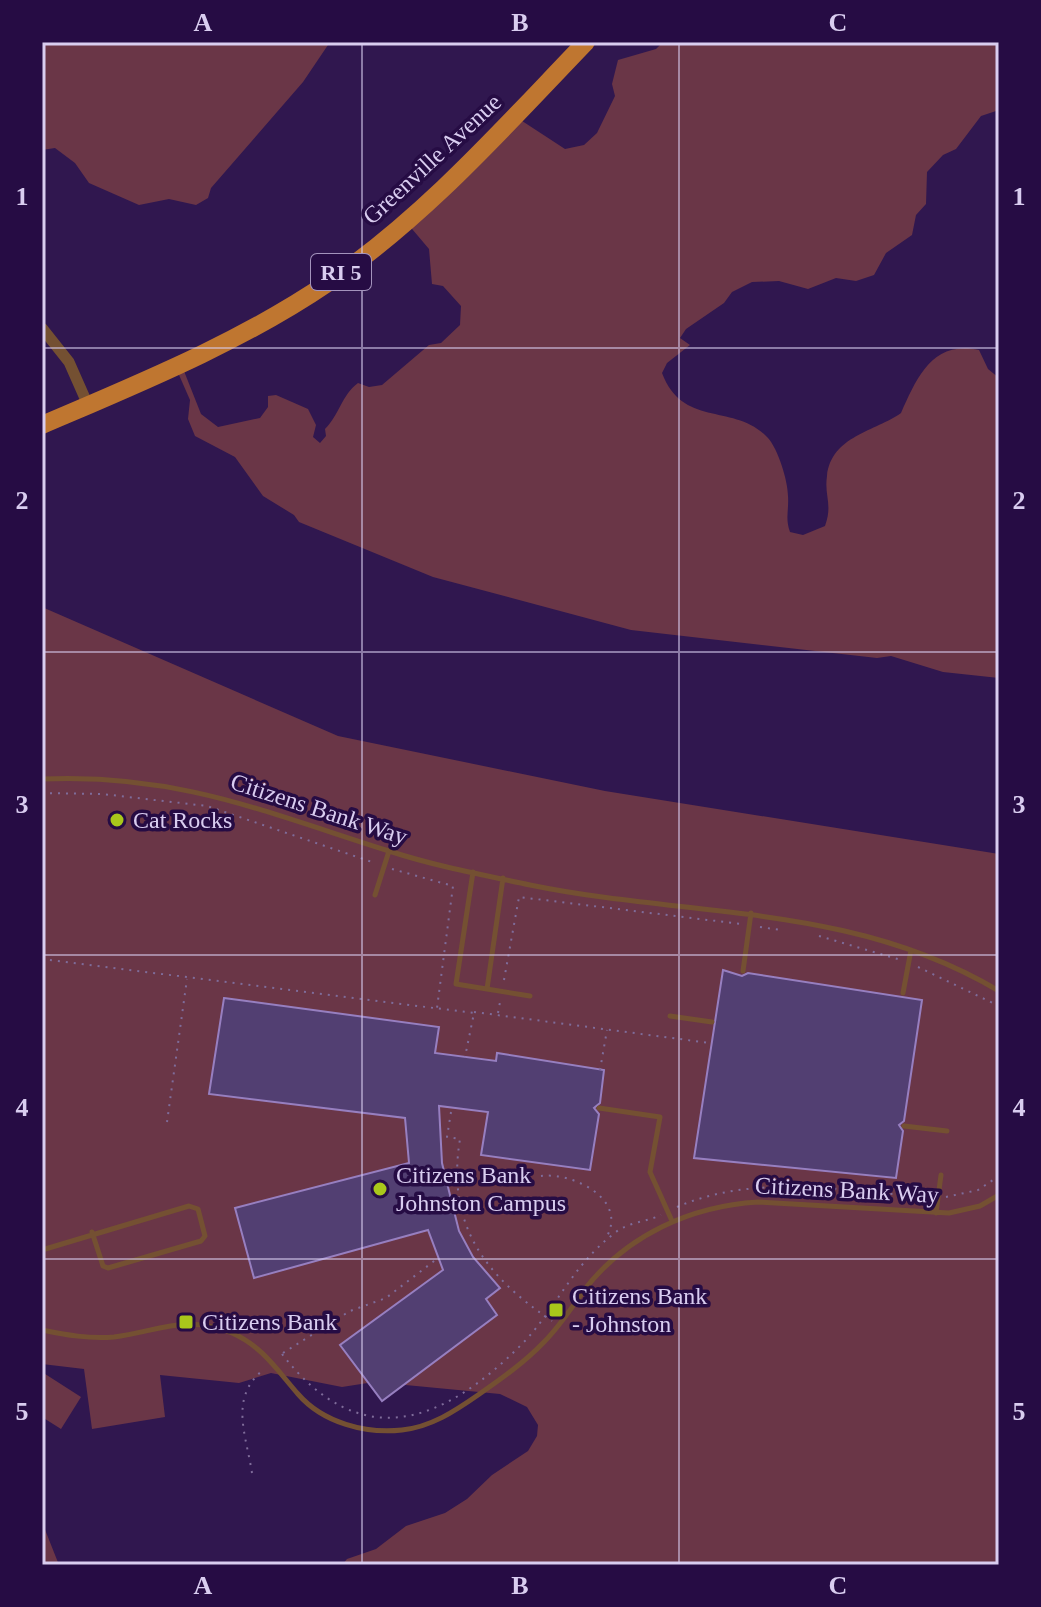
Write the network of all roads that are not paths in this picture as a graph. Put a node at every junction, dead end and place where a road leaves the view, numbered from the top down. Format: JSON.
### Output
{"nodes":[{"id":1,"x":580,"y":44,"type":"edge"},
{"id":2,"x":42,"y":328,"type":"edge"},
{"id":3,"x":88,"y":405,"type":"junction"},
{"id":4,"x":42,"y":425,"type":"edge"},
{"id":5,"x":42,"y":779,"type":"edge"},
{"id":6,"x":389,"y":851,"type":"junction"},
{"id":7,"x":473,"y":872,"type":"junction"},
{"id":8,"x":503,"y":878,"type":"junction"},
{"id":9,"x":375,"y":895,"type":"dead end"},
{"id":10,"x":751,"y":913,"type":"junction"},
{"id":11,"x":911,"y":950,"type":"junction"},
{"id":12,"x":743,"y":971,"type":"dead end"},
{"id":13,"x":487,"y":989,"type":"junction"},
{"id":14,"x":999,"y":991,"type":"edge"},
{"id":15,"x":903,"y":993,"type":"dead end"},
{"id":16,"x":530,"y":996,"type":"dead end"},
{"id":17,"x":670,"y":1016,"type":"dead end"},
{"id":18,"x":712,"y":1022,"type":"dead end"},
{"id":19,"x":599,"y":1108,"type":"dead end"},
{"id":20,"x":904,"y":1126,"type":"dead end"},
{"id":21,"x":947,"y":1131,"type":"dead end"},
{"id":22,"x":941,"y":1175,"type":"dead end"},
{"id":23,"x":999,"y":1195,"type":"edge"},
{"id":24,"x":936,"y":1213,"type":"junction"},
{"id":25,"x":672,"y":1221,"type":"junction"},
{"id":26,"x":92,"y":1232,"type":"junction"},
{"id":27,"x":42,"y":1250,"type":"edge"},
{"id":28,"x":42,"y":1330,"type":"edge"}],
"edges":[{"from":1,"to":3,"type":"main road","name":"Greenville Avenue","number":"RI 5"},
{"from":2,"to":3,"type":"street"},
{"from":3,"to":4,"type":"main road","name":"Greenville Avenue","number":"RI 5"},
{"from":5,"to":6,"type":"lane","name":"Citizens Bank Way"},
{"from":6,"to":7,"type":"lane","name":"Citizens Bank Way"},
{"from":6,"to":9,"type":"lane"},
{"from":7,"to":8,"type":"lane","name":"Citizens Bank Way"},
{"from":7,"to":13,"type":"lane"},
{"from":8,"to":10,"type":"lane","name":"Citizens Bank Way"},
{"from":8,"to":13,"type":"lane"},
{"from":10,"to":11,"type":"lane","name":"Citizens Bank Way"},
{"from":10,"to":12,"type":"lane"},
{"from":11,"to":14,"type":"lane","name":"Citizens Bank Way"},
{"from":11,"to":15,"type":"lane"},
{"from":13,"to":16,"type":"lane"},
{"from":17,"to":18,"type":"lane"},
{"from":19,"to":25,"type":"lane"},
{"from":20,"to":21,"type":"lane"},
{"from":22,"to":24,"type":"lane"},
{"from":23,"to":24,"type":"lane","name":"Citizens Bank Way"},
{"from":24,"to":25,"type":"lane","name":"Citizens Bank Way"},
{"from":25,"to":28,"type":"lane","name":"Citizens Bank Way"},
{"from":26,"to":26,"type":"lane"},
{"from":26,"to":27,"type":"lane"}]}
